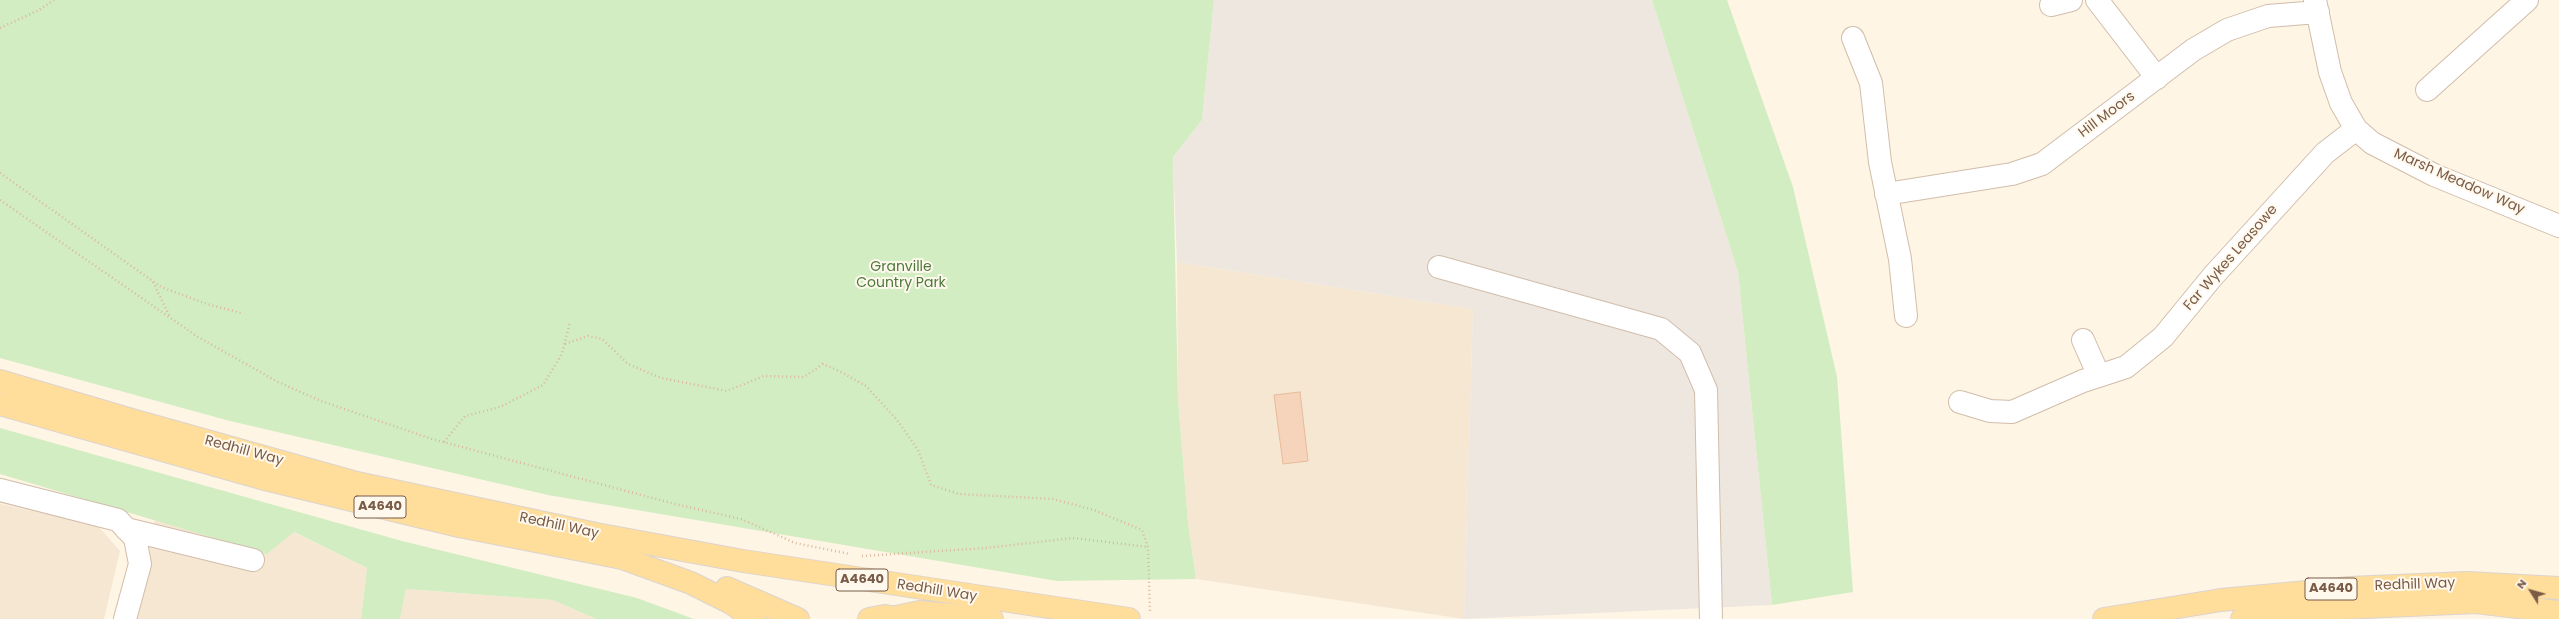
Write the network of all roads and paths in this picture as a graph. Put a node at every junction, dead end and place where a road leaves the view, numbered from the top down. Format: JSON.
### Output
{"nodes":[{"id":1,"x":54,"y":0,"type":"edge"},
{"id":2,"x":2097,"y":0,"type":"edge"},
{"id":3,"x":2524,"y":1,"type":"edge"},
{"id":4,"x":2316,"y":6,"type":"edge"},
{"id":5,"x":0,"y":28,"type":"edge"},
{"id":6,"x":1853,"y":38,"type":"dead end"},
{"id":7,"x":2157,"y":78,"type":"junction"},
{"id":8,"x":2427,"y":90,"type":"dead end"},
{"id":9,"x":2356,"y":129,"type":"junction"},
{"id":10,"x":0,"y":173,"type":"edge"},
{"id":11,"x":1886,"y":194,"type":"junction"},
{"id":12,"x":0,"y":200,"type":"edge"},
{"id":13,"x":2559,"y":226,"type":"edge"},
{"id":14,"x":1438,"y":267,"type":"dead end"},
{"id":15,"x":153,"y":281,"type":"junction"},
{"id":16,"x":241,"y":313,"type":"dead end"},
{"id":17,"x":1906,"y":316,"type":"dead end"},
{"id":18,"x":170,"y":317,"type":"junction"},
{"id":19,"x":570,"y":322,"type":"dead end"},
{"id":20,"x":2082,"y":340,"type":"dead end"},
{"id":21,"x":565,"y":344,"type":"junction"},
{"id":22,"x":2099,"y":376,"type":"junction"},
{"id":23,"x":0,"y":381,"type":"edge"},
{"id":24,"x":1960,"y":402,"type":"dead end"},
{"id":25,"x":0,"y":404,"type":"edge"},
{"id":26,"x":444,"y":442,"type":"junction"},
{"id":27,"x":0,"y":490,"type":"edge"},
{"id":28,"x":126,"y":529,"type":"junction"},
{"id":29,"x":596,"y":534,"type":"junction"},
{"id":30,"x":1148,"y":547,"type":"junction"},
{"id":31,"x":253,"y":560,"type":"dead end"},
{"id":32,"x":2559,"y":588,"type":"edge"},
{"id":33,"x":1067,"y":610,"type":"junction"},
{"id":34,"x":2559,"y":612,"type":"edge"},
{"id":35,"x":899,"y":618,"type":"edge"},
{"id":36,"x":125,"y":619,"type":"edge"},
{"id":37,"x":754,"y":619,"type":"edge"},
{"id":38,"x":798,"y":619,"type":"edge"},
{"id":39,"x":869,"y":619,"type":"edge"},
{"id":40,"x":992,"y":619,"type":"edge"},
{"id":41,"x":1040,"y":619,"type":"edge"},
{"id":42,"x":1129,"y":619,"type":"edge"},
{"id":43,"x":1150,"y":619,"type":"edge"},
{"id":44,"x":1711,"y":619,"type":"edge"},
{"id":45,"x":2104,"y":619,"type":"edge"},
{"id":46,"x":2242,"y":619,"type":"edge"}],
"edges":[{"from":1,"to":5,"type":"path"},
{"from":2,"to":7,"type":"street"},
{"from":3,"to":8,"type":"street"},
{"from":4,"to":7,"type":"street","name":"Hill Moors"},
{"from":4,"to":9,"type":"street","name":"Marsh Meadow Way"},
{"from":6,"to":11,"type":"street"},
{"from":7,"to":11,"type":"street","name":"Hill Moors"},
{"from":9,"to":13,"type":"street","name":"Marsh Meadow Way"},
{"from":9,"to":22,"type":"street","name":"Far Wykes Leasowe"},
{"from":10,"to":15,"type":"path"},
{"from":11,"to":17,"type":"street"},
{"from":12,"to":18,"type":"path"},
{"from":14,"to":44,"type":"street"},
{"from":15,"to":16,"type":"path"},
{"from":15,"to":18,"type":"path"},
{"from":18,"to":26,"type":"path"},
{"from":19,"to":21,"type":"path"},
{"from":20,"to":22,"type":"street"},
{"from":21,"to":26,"type":"path"},
{"from":21,"to":30,"type":"path"},
{"from":22,"to":24,"type":"street","name":"Far Wykes Leasowe"},
{"from":23,"to":29,"type":"main road","name":"Redhill Way","number":"A4640"},
{"from":25,"to":37,"type":"main road","name":"Redhill Way","number":"A4640"},
{"from":26,"to":30,"type":"path"},
{"from":27,"to":28,"type":"street"},
{"from":28,"to":31,"type":"street"},
{"from":28,"to":36,"type":"street"},
{"from":29,"to":33,"type":"main road","name":"Redhill Way","number":"A4640"},
{"from":29,"to":38,"type":"main road","number":"A4640"},
{"from":30,"to":43,"type":"path"},
{"from":32,"to":45,"type":"main road","name":"Redhill Way","number":"A4640"},
{"from":33,"to":41,"type":"main road","number":"A4640"},
{"from":33,"to":42,"type":"main road","name":"Redhill Way","number":"A4640"},
{"from":34,"to":46,"type":"main road","name":"Redhill Way","number":"A4640"},
{"from":35,"to":39,"type":"main road"},
{"from":35,"to":40,"type":"main road"}]}
